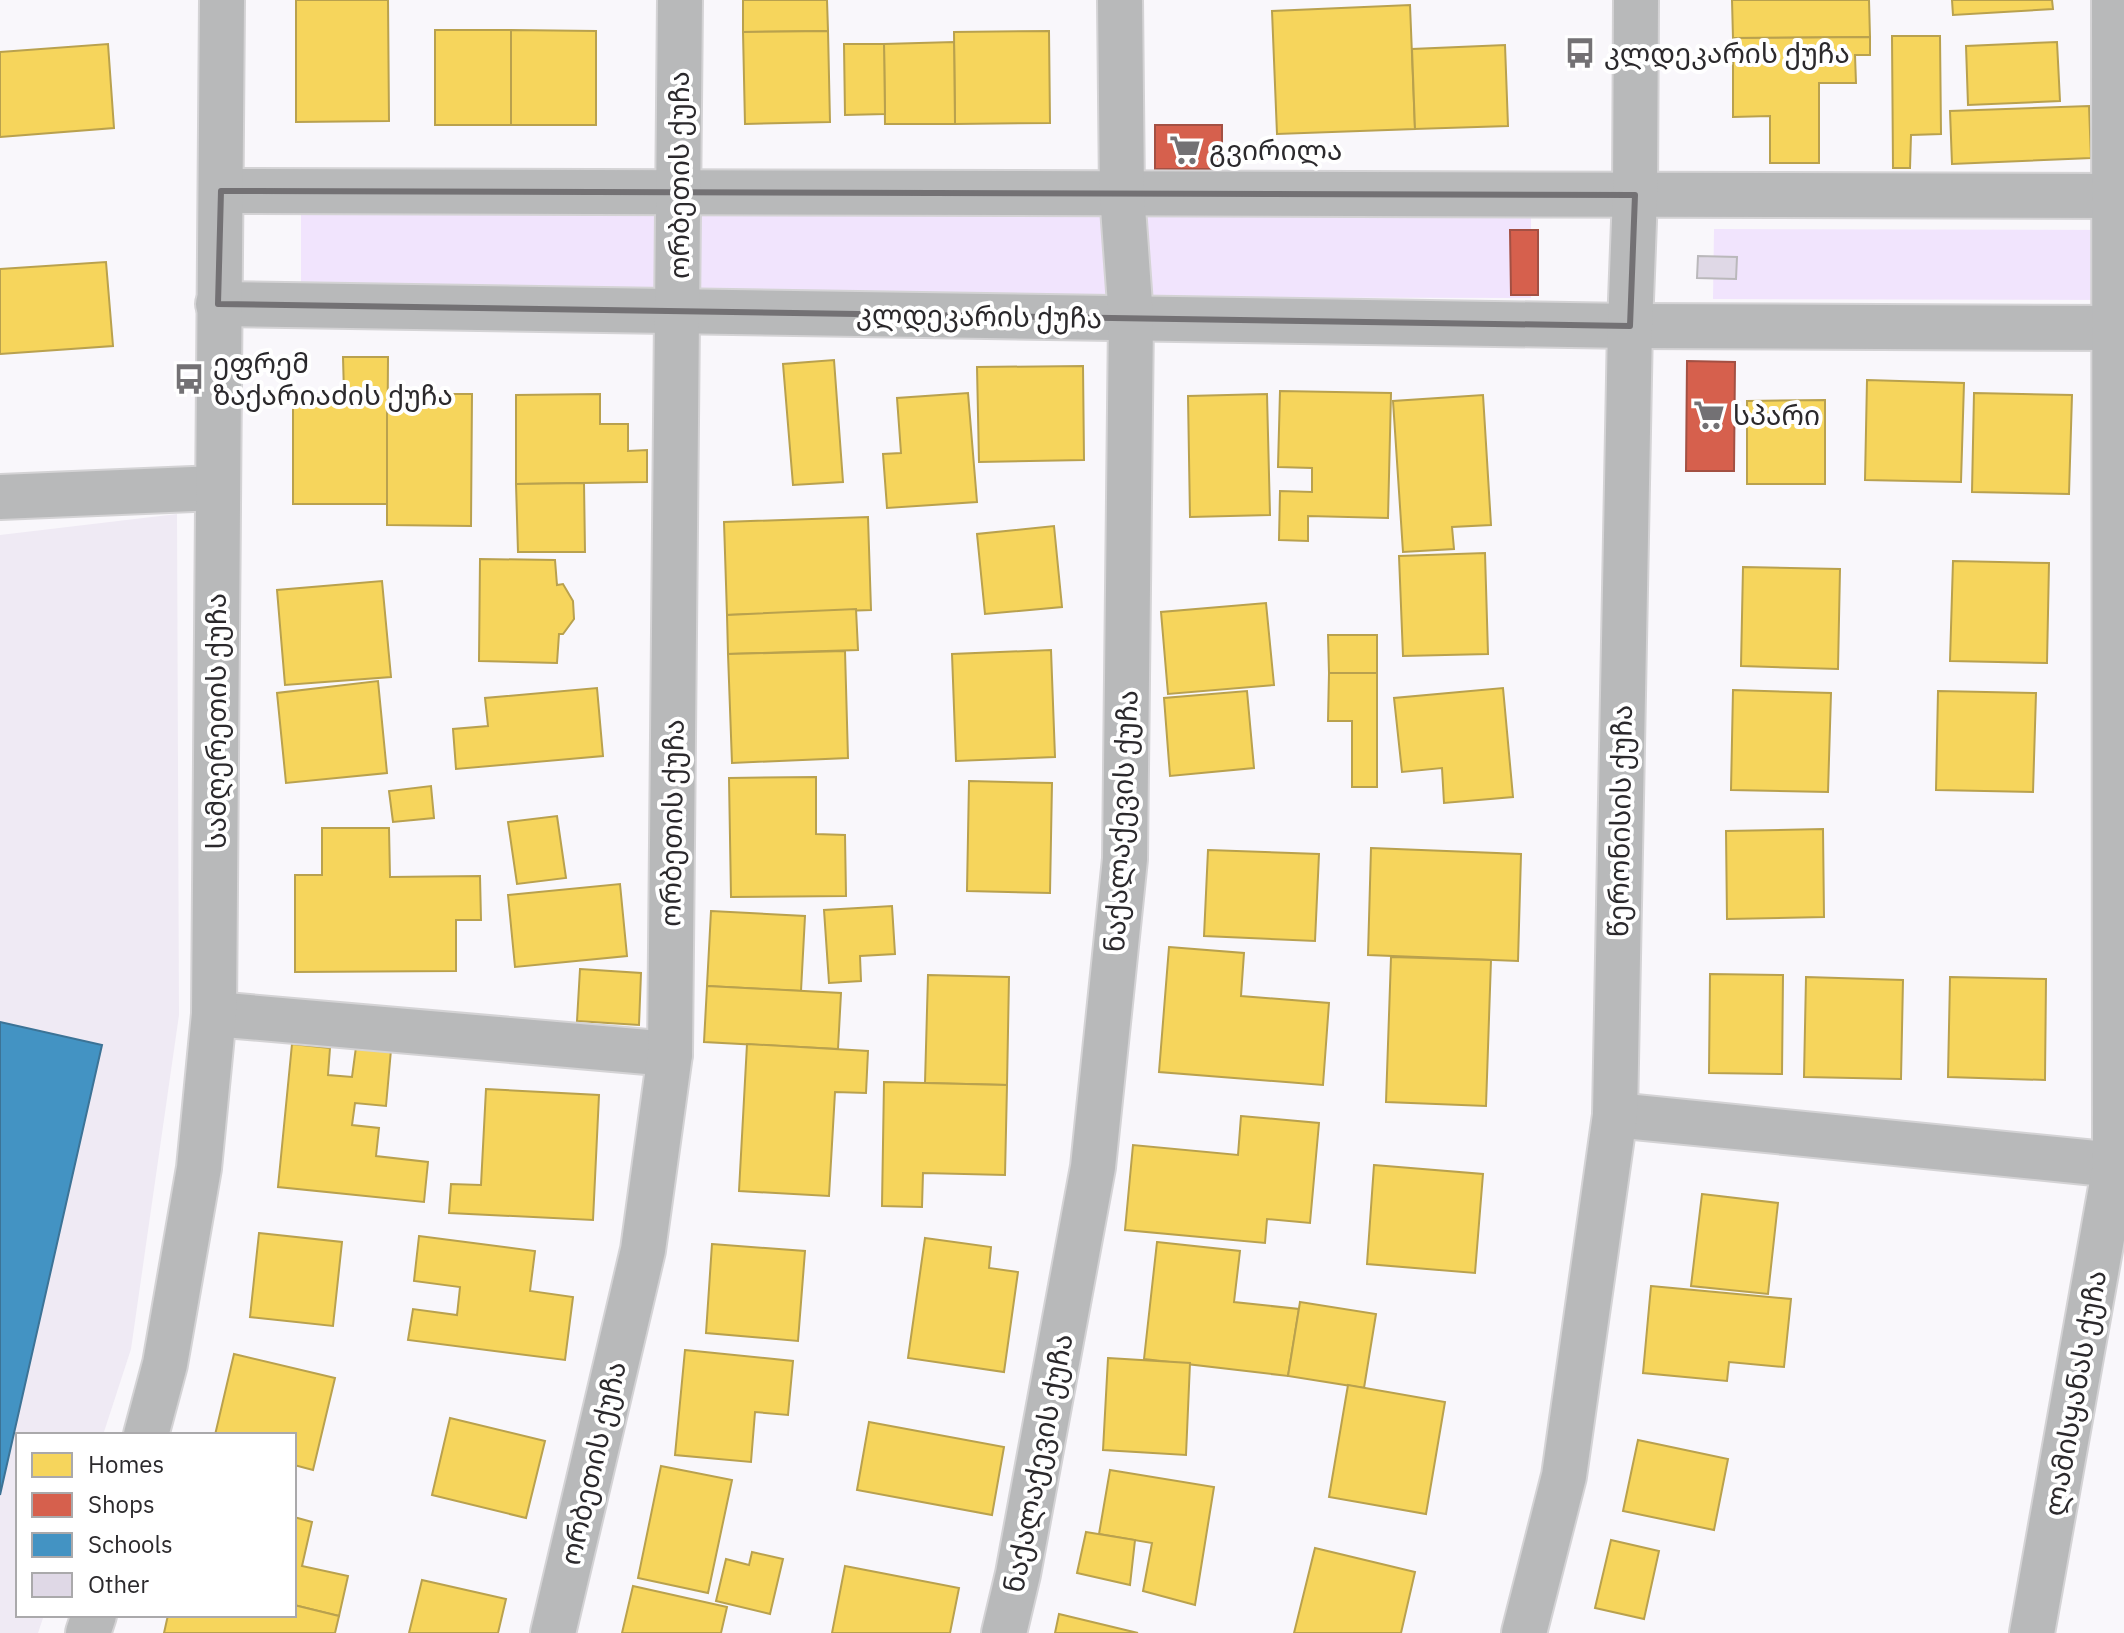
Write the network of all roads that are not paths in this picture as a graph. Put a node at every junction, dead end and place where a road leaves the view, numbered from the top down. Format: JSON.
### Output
{"nodes":[{"id":1,"x":222,"y":0,"type":"edge"},
{"id":2,"x":680,"y":0,"type":"edge"},
{"id":3,"x":1120,"y":0,"type":"edge"},
{"id":4,"x":1636,"y":0,"type":"edge"},
{"id":5,"x":2114,"y":0,"type":"edge"},
{"id":6,"x":679,"y":189,"type":"junction"},
{"id":7,"x":221,"y":191,"type":"junction"},
{"id":8,"x":1122,"y":194,"type":"junction"},
{"id":9,"x":1635,"y":195,"type":"junction"},
{"id":10,"x":2119,"y":196,"type":"edge"},
{"id":11,"x":218,"y":304,"type":"junction"},
{"id":12,"x":678,"y":312,"type":"junction"},
{"id":13,"x":1131,"y":318,"type":"junction"},
{"id":14,"x":1630,"y":326,"type":"junction"},
{"id":15,"x":2119,"y":328,"type":"edge"},
{"id":16,"x":217,"y":488,"type":"junction"},
{"id":17,"x":0,"y":497,"type":"edge"},
{"id":18,"x":214,"y":1014,"type":"junction"},
{"id":19,"x":670,"y":1054,"type":"junction"},
{"id":20,"x":1615,"y":1115,"type":"junction"},
{"id":21,"x":2115,"y":1165,"type":"junction"},
{"id":22,"x":147,"y":1433,"type":"edge"},
{"id":23,"x":553,"y":1633,"type":"edge"},
{"id":24,"x":1004,"y":1633,"type":"edge"},
{"id":25,"x":1524,"y":1633,"type":"edge"},
{"id":26,"x":2032,"y":1633,"type":"edge"}],
"edges":[{"from":1,"to":7,"type":"street","name":"სამღერეთის ქუჩა"},
{"from":2,"to":6,"type":"street","name":"ორბეთის ქუჩა"},
{"from":3,"to":8,"type":"street","name":"ნაქალაქევის ქუჩა"},
{"from":4,"to":9,"type":"street","name":"წერონისის ქუჩა"},
{"from":5,"to":10,"type":"street","name":"ლამისყანას ქუჩა"},
{"from":6,"to":7,"type":"street"},
{"from":6,"to":8,"type":"street"},
{"from":6,"to":12,"type":"street","name":"ორბეთის ქუჩა"},
{"from":7,"to":11,"type":"street","name":"სამღერეთის ქუჩა"},
{"from":8,"to":9,"type":"street"},
{"from":8,"to":13,"type":"street","name":"ნაქალაქევის ქუჩა"},
{"from":9,"to":10,"type":"street"},
{"from":9,"to":14,"type":"street","name":"წერონისის ქუჩა"},
{"from":10,"to":15,"type":"street","name":"ლამისყანას ქუჩა"},
{"from":11,"to":12,"type":"street","name":"კლდეკარის ქუჩა"},
{"from":11,"to":16,"type":"street","name":"სამღერეთის ქუჩა"},
{"from":12,"to":13,"type":"street","name":"კლდეკარის ქუჩა"},
{"from":12,"to":19,"type":"street","name":"ორბეთის ქუჩა"},
{"from":13,"to":14,"type":"street","name":"კლდეკარის ქუჩა"},
{"from":13,"to":24,"type":"street","name":"ნაქალაქევის ქუჩა"},
{"from":14,"to":15,"type":"street","name":"კლდეკარის ქუჩა"},
{"from":14,"to":20,"type":"street","name":"წერონისის ქუჩა"},
{"from":15,"to":21,"type":"street","name":"ლამისყანას ქუჩა"},
{"from":16,"to":17,"type":"street"},
{"from":16,"to":18,"type":"street","name":"სამღერეთის ქუჩა"},
{"from":18,"to":19,"type":"street"},
{"from":18,"to":22,"type":"street","name":"სამღერეთის ქუჩა"},
{"from":19,"to":23,"type":"street","name":"ორბეთის ქუჩა"},
{"from":20,"to":21,"type":"street"},
{"from":20,"to":25,"type":"street","name":"წერონისის ქუჩა"},
{"from":21,"to":26,"type":"street","name":"ლამისყანას ქუჩა"}]}
